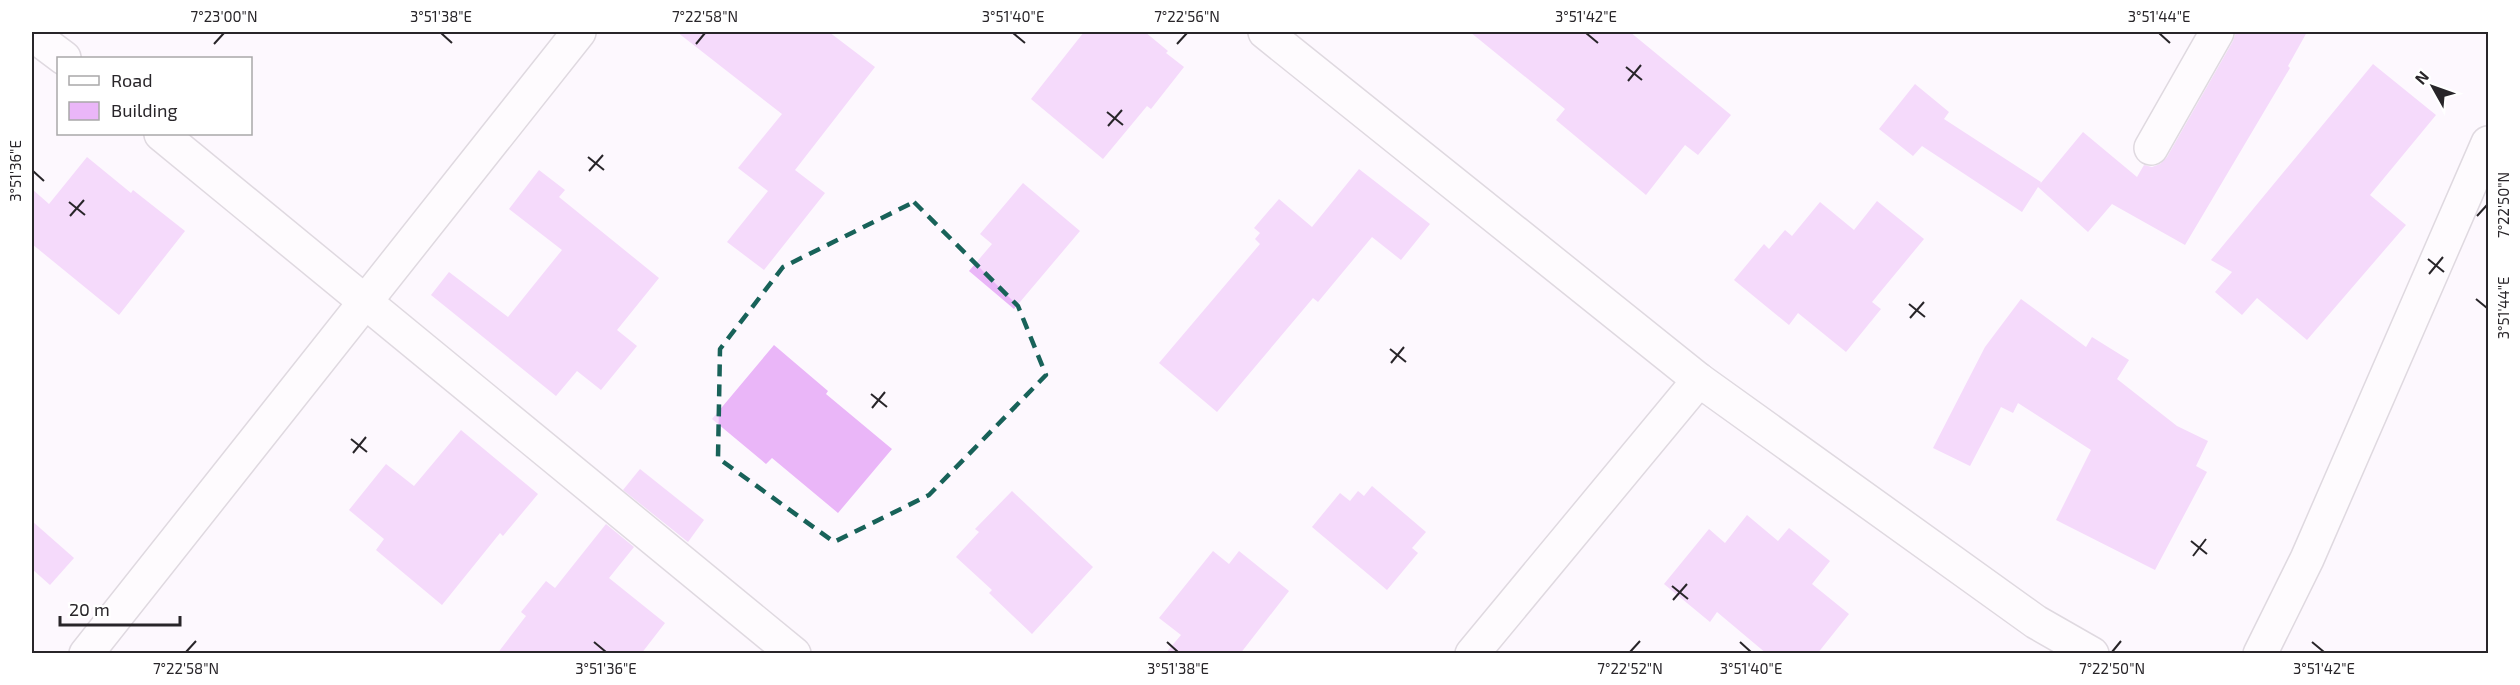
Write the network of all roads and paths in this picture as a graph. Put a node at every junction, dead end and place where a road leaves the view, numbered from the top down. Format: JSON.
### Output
{"nodes":[{"id":1,"x":579,"y":32,"type":"edge"},
{"id":2,"x":1265,"y":32,"type":"edge"},
{"id":3,"x":2217,"y":32,"type":"edge"},
{"id":4,"x":32,"y":34,"type":"edge"},
{"id":5,"x":63,"y":57,"type":"edge"},
{"id":6,"x":162,"y":135,"type":"edge"},
{"id":7,"x":2488,"y":143,"type":"edge"},
{"id":8,"x":2151,"y":148,"type":"dead end"},
{"id":9,"x":365,"y":300,"type":"junction"},
{"id":10,"x":1699,"y":380,"type":"junction"},
{"id":11,"x":86,"y":654,"type":"edge"},
{"id":12,"x":794,"y":654,"type":"edge"},
{"id":13,"x":1472,"y":654,"type":"edge"},
{"id":14,"x":2092,"y":654,"type":"edge"},
{"id":15,"x":2260,"y":654,"type":"edge"}],
"edges":[{"from":1,"to":9,"type":"street"},
{"from":2,"to":10,"type":"street"},
{"from":3,"to":8,"type":"street"},
{"from":4,"to":5,"type":"street"},
{"from":6,"to":9,"type":"street"},
{"from":7,"to":15,"type":"street"},
{"from":9,"to":11,"type":"street"},
{"from":9,"to":12,"type":"street"},
{"from":10,"to":13,"type":"street"},
{"from":10,"to":14,"type":"street"}]}
